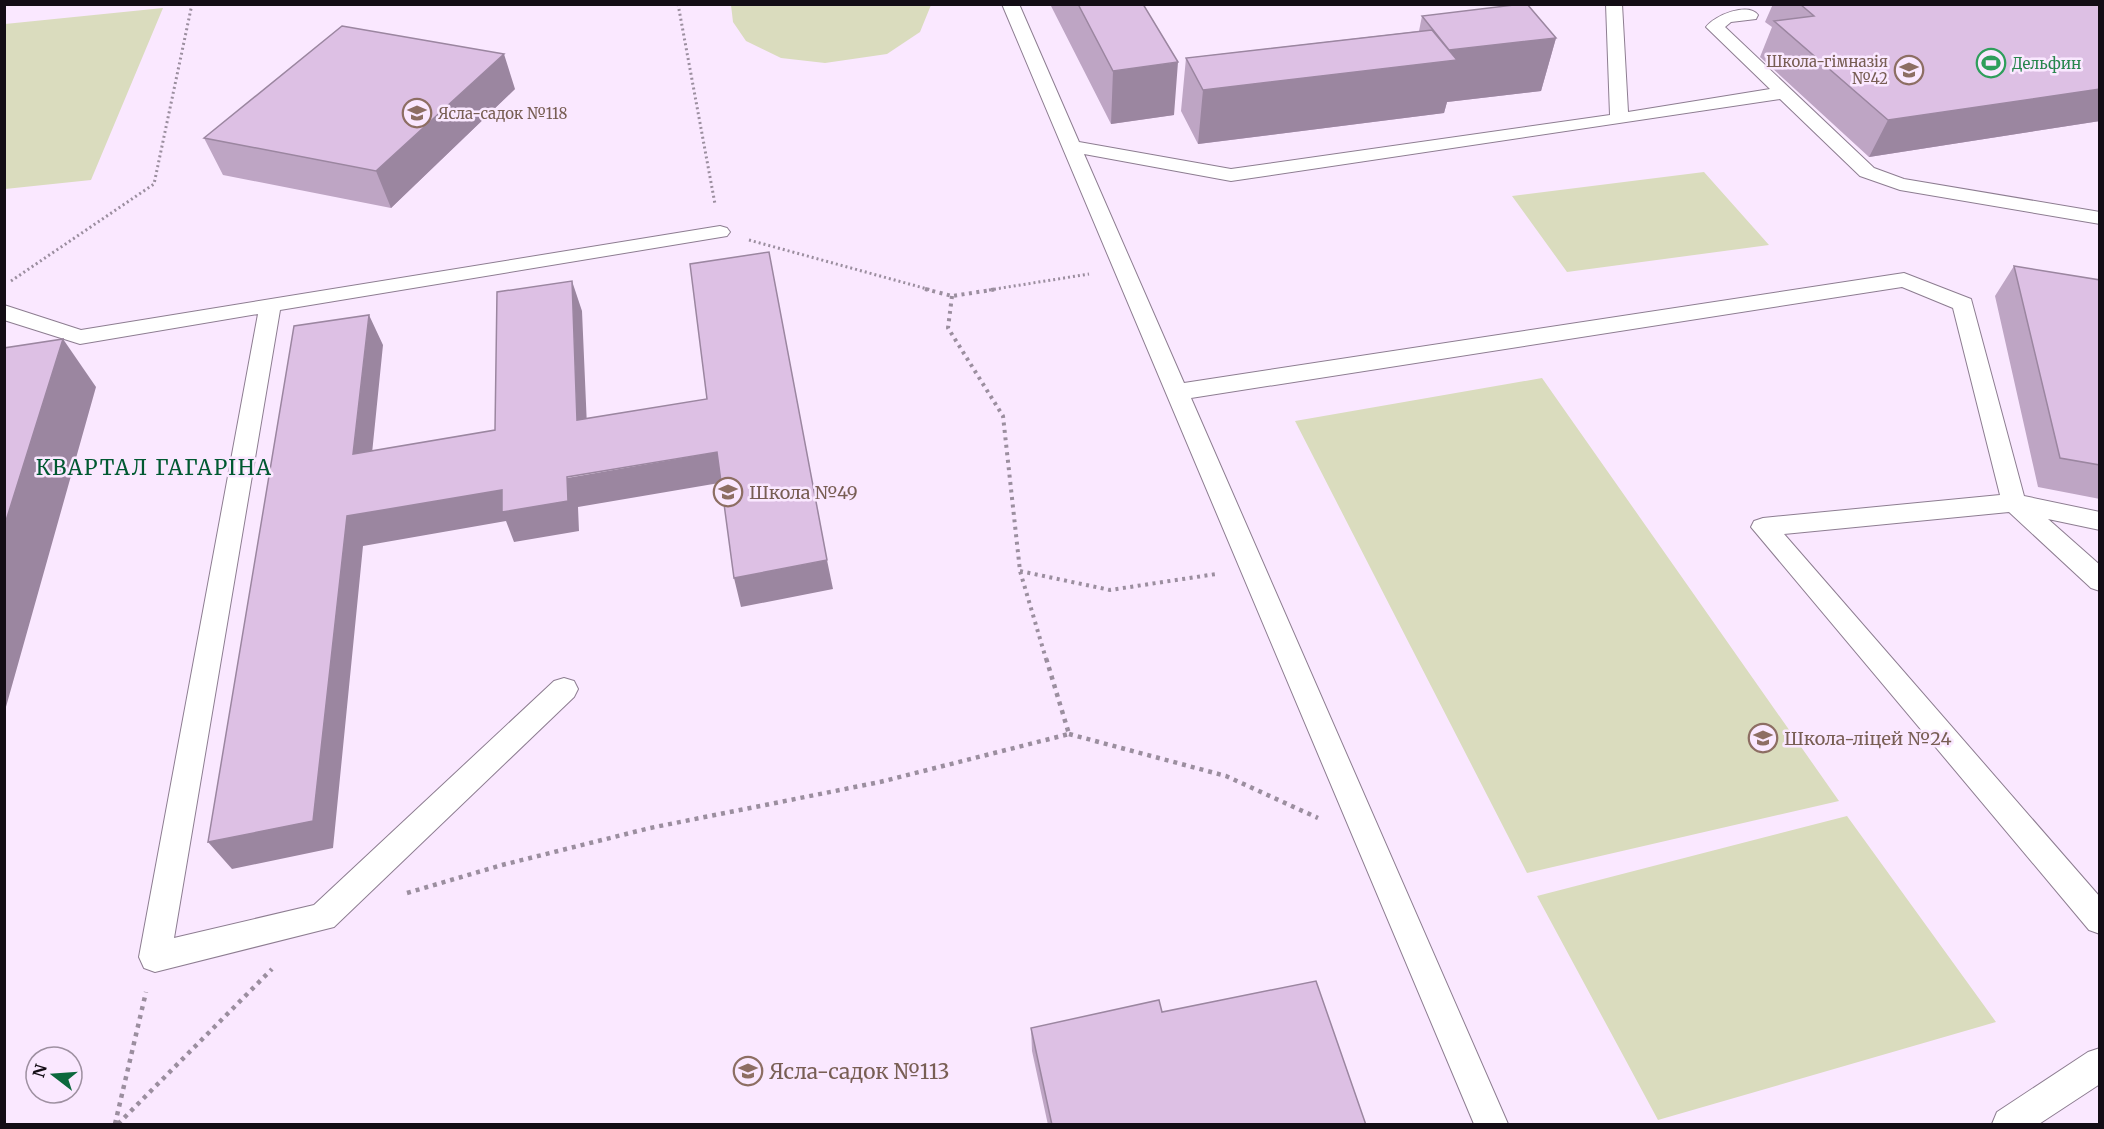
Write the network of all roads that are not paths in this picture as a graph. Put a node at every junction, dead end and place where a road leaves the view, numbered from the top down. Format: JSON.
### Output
{"nodes":[{"id":1,"x":1010,"y":4,"type":"edge"},
{"id":2,"x":1614,"y":4,"type":"edge"},
{"id":3,"x":1750,"y":15,"type":"dead end"},
{"id":4,"x":1782,"y":93,"type":"junction"},
{"id":5,"x":1619,"y":119,"type":"junction"},
{"id":6,"x":1071,"y":146,"type":"junction"},
{"id":7,"x":2100,"y":218,"type":"edge"},
{"id":8,"x":720,"y":232,"type":"road end"},
{"id":9,"x":270,"y":305,"type":"junction"},
{"id":10,"x":4,"y":312,"type":"edge"},
{"id":11,"x":1177,"y":392,"type":"junction"},
{"id":12,"x":2014,"y":502,"type":"junction"},
{"id":13,"x":2100,"y":521,"type":"edge"},
{"id":14,"x":2100,"y":581,"type":"edge"},
{"id":15,"x":564,"y":689,"type":"dead end"},
{"id":16,"x":2100,"y":920,"type":"edge"},
{"id":17,"x":2100,"y":1064,"type":"edge"},
{"id":18,"x":1491,"y":1125,"type":"edge"},
{"id":19,"x":2010,"y":1125,"type":"edge"}],
"edges":[{"from":1,"to":6,"type":"lane"},
{"from":2,"to":5,"type":"lane"},
{"from":3,"to":4,"type":"lane"},
{"from":4,"to":5,"type":"lane"},
{"from":4,"to":7,"type":"lane"},
{"from":5,"to":6,"type":"lane"},
{"from":6,"to":11,"type":"lane"},
{"from":8,"to":9,"type":"lane"},
{"from":9,"to":10,"type":"lane"},
{"from":9,"to":15,"type":"lane"},
{"from":11,"to":12,"type":"lane"},
{"from":11,"to":18,"type":"lane"},
{"from":12,"to":13,"type":"lane"},
{"from":12,"to":14,"type":"lane"},
{"from":12,"to":16,"type":"lane"},
{"from":17,"to":19,"type":"lane"}]}
